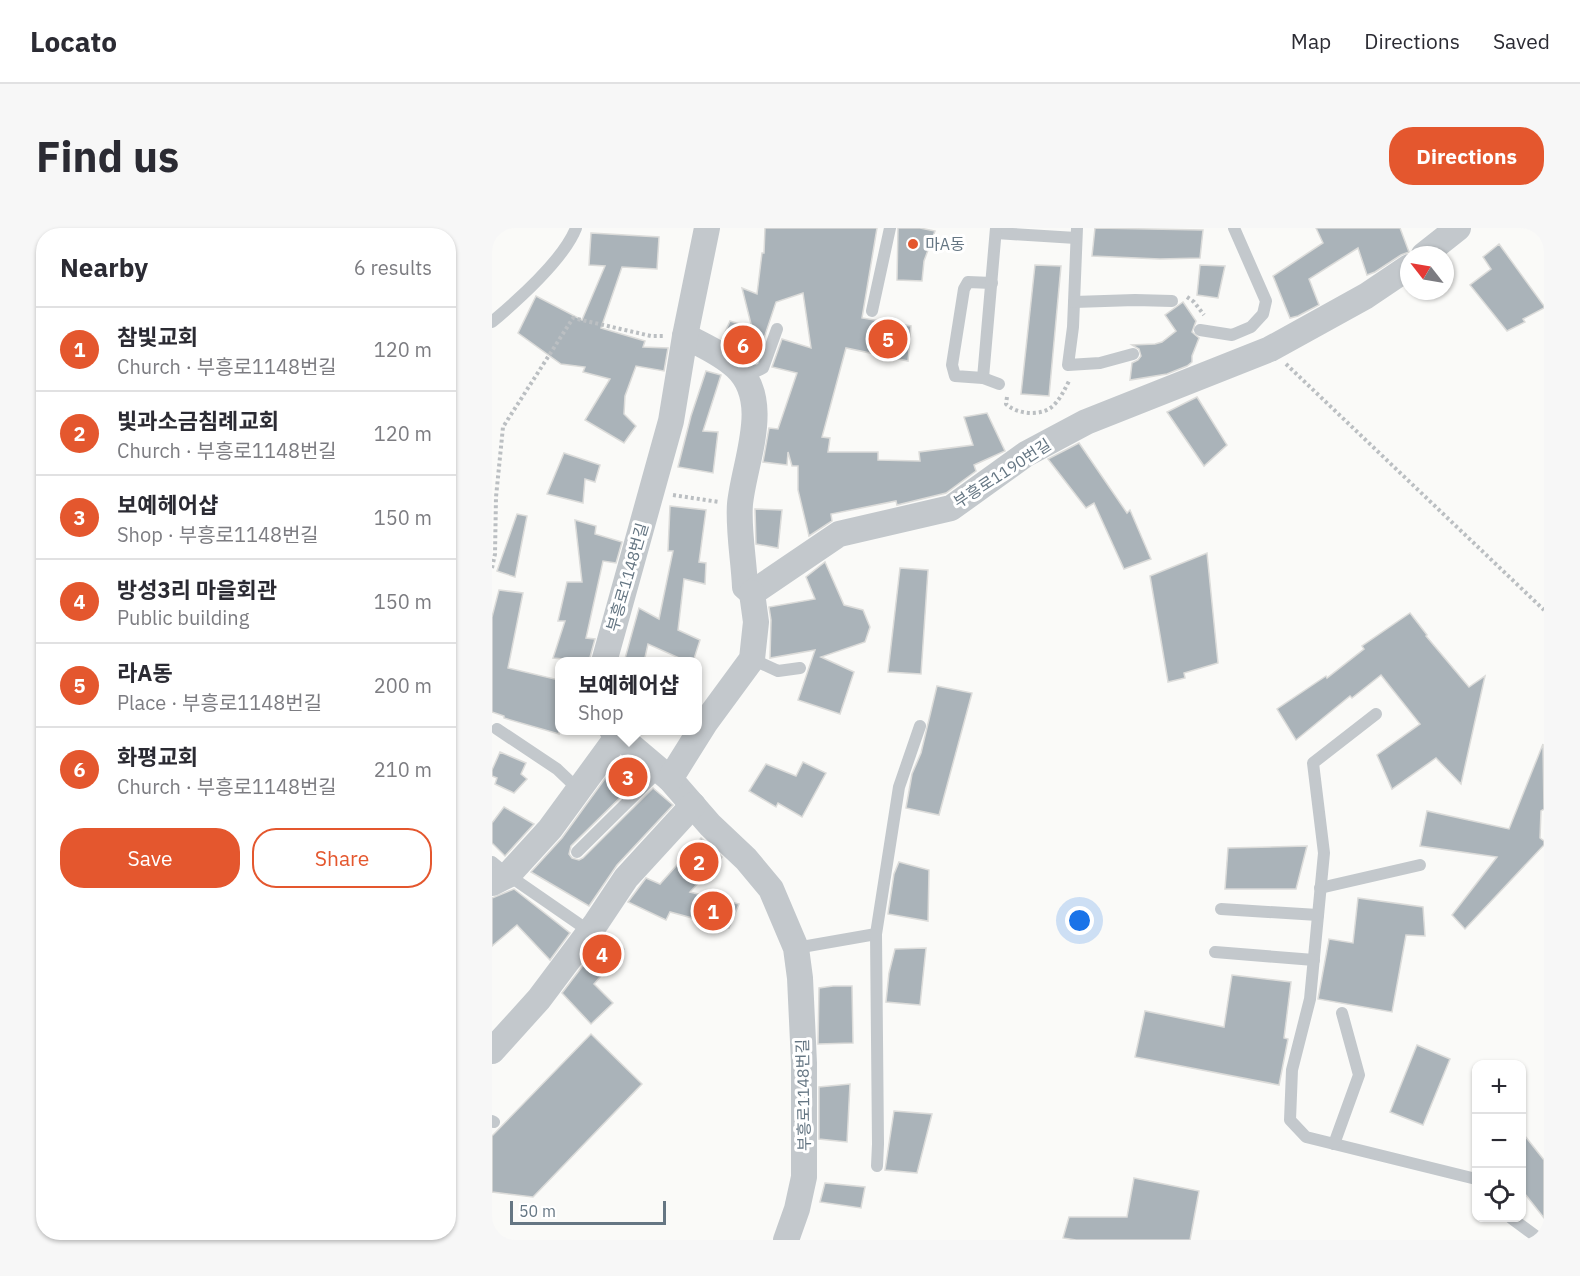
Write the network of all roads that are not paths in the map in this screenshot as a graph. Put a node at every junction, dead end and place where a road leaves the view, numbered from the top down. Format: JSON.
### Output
{"nodes":[{"id":1,"x":576,"y":228,"type":"edge"},
{"id":2,"x":706,"y":228,"type":"edge"},
{"id":3,"x":890,"y":228,"type":"edge"},
{"id":4,"x":1234,"y":228,"type":"edge"},
{"id":5,"x":1458,"y":228,"type":"edge"},
{"id":6,"x":996,"y":230,"type":"edge"},
{"id":7,"x":1077,"y":233,"type":"edge"},
{"id":8,"x":1435,"y":246,"type":"edge"},
{"id":9,"x":1400,"y":273,"type":"edge"},
{"id":10,"x":992,"y":283,"type":"junction"},
{"id":11,"x":1177,"y":299,"type":"road end"},
{"id":12,"x":1074,"y":302,"type":"junction"},
{"id":13,"x":872,"y":311,"type":"dead end"},
{"id":14,"x":492,"y":322,"type":"edge"},
{"id":15,"x":777,"y":329,"type":"dead end"},
{"id":16,"x":1203,"y":330,"type":"road end"},
{"id":17,"x":685,"y":336,"type":"junction"},
{"id":18,"x":1133,"y":354,"type":"dead end"},
{"id":19,"x":738,"y":368,"type":"junction"},
{"id":20,"x":983,"y":378,"type":"junction"},
{"id":21,"x":999,"y":384,"type":"dead end"},
{"id":22,"x":752,"y":593,"type":"junction"},
{"id":23,"x":605,"y":657,"type":"edge"},
{"id":24,"x":752,"y":659,"type":"junction"},
{"id":25,"x":800,"y":668,"type":"dead end"},
{"id":26,"x":1376,"y":714,"type":"dead end"},
{"id":27,"x":920,"y":726,"type":"dead end"},
{"id":28,"x":702,"y":727,"type":"edge"},
{"id":29,"x":497,"y":729,"type":"dead end"},
{"id":30,"x":614,"y":735,"type":"edge"},
{"id":31,"x":617,"y":735,"type":"edge"},
{"id":32,"x":696,"y":735,"type":"edge"},
{"id":33,"x":665,"y":775,"type":"junction"},
{"id":34,"x":579,"y":790,"type":"junction"},
{"id":35,"x":693,"y":805,"type":"junction"},
{"id":36,"x":577,"y":852,"type":"dead end"},
{"id":37,"x":1420,"y":865,"type":"dead end"},
{"id":38,"x":497,"y":873,"type":"edge"},
{"id":39,"x":1320,"y":888,"type":"junction"},
{"id":40,"x":1221,"y":909,"type":"dead end"},
{"id":41,"x":1318,"y":915,"type":"junction"},
{"id":42,"x":589,"y":931,"type":"junction"},
{"id":43,"x":876,"y":934,"type":"junction"},
{"id":44,"x":796,"y":948,"type":"junction"},
{"id":45,"x":1215,"y":952,"type":"dead end"},
{"id":46,"x":1314,"y":960,"type":"junction"},
{"id":47,"x":1342,"y":1013,"type":"dead end"},
{"id":48,"x":492,"y":1051,"type":"edge"},
{"id":49,"x":1334,"y":1144,"type":"junction"},
{"id":50,"x":877,"y":1166,"type":"dead end"},
{"id":51,"x":1472,"y":1178,"type":"edge"},
{"id":52,"x":1516,"y":1222,"type":"edge"},
{"id":53,"x":786,"y":1240,"type":"edge"},
{"id":54,"x":1540,"y":1240,"type":"edge"}],
"edges":[{"from":1,"to":14,"type":"lane"},
{"from":2,"to":17,"type":"street","name":"부흥로1148번길"},
{"from":3,"to":13,"type":"lane"},
{"from":4,"to":16,"type":"lane"},
{"from":5,"to":8,"type":"street"},
{"from":6,"to":7,"type":"lane"},
{"from":6,"to":10,"type":"lane"},
{"from":7,"to":12,"type":"lane"},
{"from":9,"to":22,"type":"street","name":"부흥로1190번길"},
{"from":10,"to":20,"type":"lane"},
{"from":10,"to":20,"type":"lane"},
{"from":11,"to":12,"type":"lane"},
{"from":12,"to":18,"type":"lane"},
{"from":15,"to":19,"type":"lane"},
{"from":17,"to":19,"type":"street"},
{"from":17,"to":23,"type":"street","name":"부흥로1148번길"},
{"from":19,"to":22,"type":"street"},
{"from":20,"to":21,"type":"lane"},
{"from":22,"to":24,"type":"street"},
{"from":24,"to":25,"type":"lane"},
{"from":24,"to":28,"type":"street"},
{"from":26,"to":39,"type":"lane"},
{"from":27,"to":43,"type":"lane"},
{"from":29,"to":34,"type":"lane"},
{"from":30,"to":34,"type":"street","name":"부흥로1148번길"},
{"from":31,"to":33,"type":"street","name":"부흥로1148번길"},
{"from":32,"to":33,"type":"street"},
{"from":33,"to":35,"type":"street","name":"부흥로1148번길"},
{"from":33,"to":36,"type":"lane"},
{"from":34,"to":38,"type":"street","name":"부흥로1148번길"},
{"from":35,"to":42,"type":"street"},
{"from":35,"to":44,"type":"street","name":"부흥로1148번길"},
{"from":37,"to":39,"type":"lane"},
{"from":38,"to":42,"type":"lane"},
{"from":39,"to":41,"type":"lane"},
{"from":40,"to":41,"type":"lane"},
{"from":41,"to":46,"type":"lane"},
{"from":42,"to":48,"type":"street"},
{"from":43,"to":44,"type":"lane"},
{"from":43,"to":50,"type":"lane"},
{"from":44,"to":53,"type":"street","name":"부흥로1148번길"},
{"from":45,"to":46,"type":"lane"},
{"from":46,"to":49,"type":"lane"},
{"from":47,"to":49,"type":"lane"},
{"from":49,"to":51,"type":"lane"},
{"from":52,"to":54,"type":"lane"}]}
